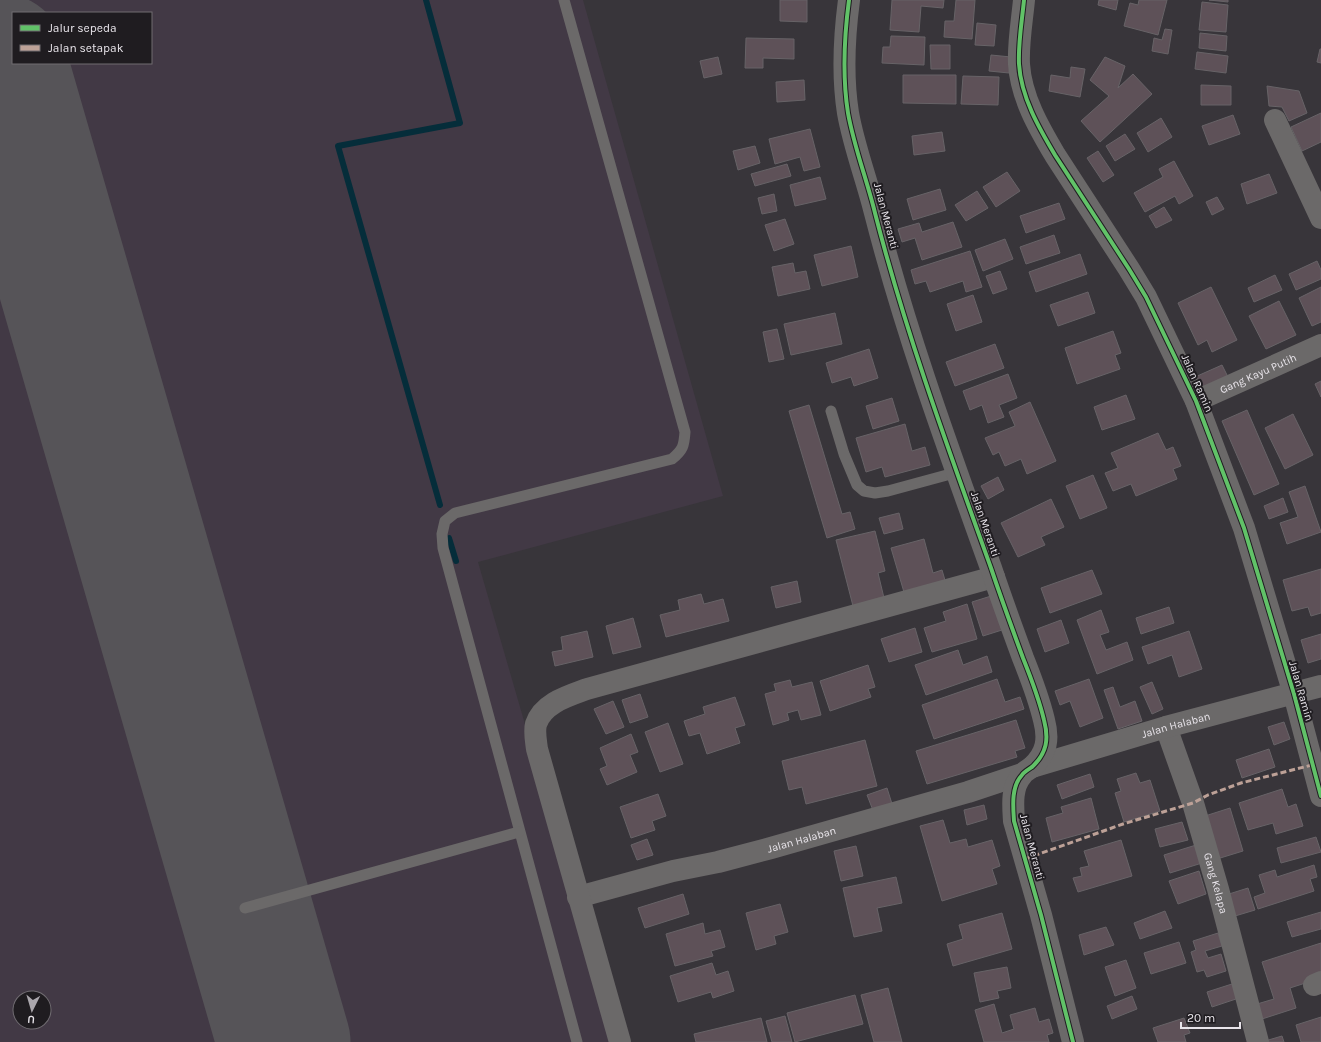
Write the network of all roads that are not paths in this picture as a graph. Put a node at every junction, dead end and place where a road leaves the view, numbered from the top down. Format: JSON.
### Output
{"nodes":[{"id":1,"x":564,"y":0,"type":"edge"},
{"id":2,"x":848,"y":0,"type":"edge"},
{"id":3,"x":1024,"y":0,"type":"edge"},
{"id":4,"x":1275,"y":120,"type":"dead end"},
{"id":5,"x":1321,"y":218,"type":"edge"},
{"id":6,"x":1321,"y":346,"type":"edge"},
{"id":7,"x":1196,"y":401,"type":"junction"},
{"id":8,"x":831,"y":411,"type":"dead end"},
{"id":9,"x":958,"y":472,"type":"junction"},
{"id":10,"x":994,"y":577,"type":"junction"},
{"id":11,"x":1321,"y":686,"type":"edge"},
{"id":12,"x":1294,"y":694,"type":"junction"},
{"id":13,"x":1166,"y":727,"type":"junction"},
{"id":14,"x":1027,"y":770,"type":"junction"},
{"id":15,"x":1321,"y":796,"type":"edge"},
{"id":16,"x":519,"y":832,"type":"junction"},
{"id":17,"x":578,"y":896,"type":"junction"},
{"id":18,"x":245,"y":908,"type":"dead end"},
{"id":19,"x":577,"y":1042,"type":"edge"},
{"id":20,"x":620,"y":1042,"type":"edge"},
{"id":21,"x":1073,"y":1042,"type":"edge"},
{"id":22,"x":1258,"y":1042,"type":"edge"}],
"edges":[{"from":1,"to":16,"type":"lane"},
{"from":2,"to":9,"type":"street","name":"Jalan Meranti"},
{"from":3,"to":7,"type":"street","name":"Jalan Ramin"},
{"from":4,"to":5,"type":"street"},
{"from":6,"to":7,"type":"street","name":"Gang Kayu Putih"},
{"from":7,"to":12,"type":"street","name":"Jalan Ramin"},
{"from":8,"to":9,"type":"lane"},
{"from":9,"to":10,"type":"street","name":"Jalan Meranti"},
{"from":10,"to":14,"type":"street","name":"Jalan Meranti"},
{"from":10,"to":17,"type":"street"},
{"from":11,"to":12,"type":"street","name":"Jalan Halaban"},
{"from":12,"to":13,"type":"street","name":"Jalan Halaban"},
{"from":12,"to":15,"type":"street","name":"Jalan Ramin"},
{"from":13,"to":14,"type":"street","name":"Jalan Halaban"},
{"from":13,"to":22,"type":"street","name":"Gang Kelapa"},
{"from":14,"to":17,"type":"street","name":"Jalan Halaban"},
{"from":14,"to":21,"type":"street","name":"Jalan Meranti"},
{"from":16,"to":18,"type":"lane"},
{"from":16,"to":19,"type":"lane"},
{"from":17,"to":20,"type":"street"}]}
